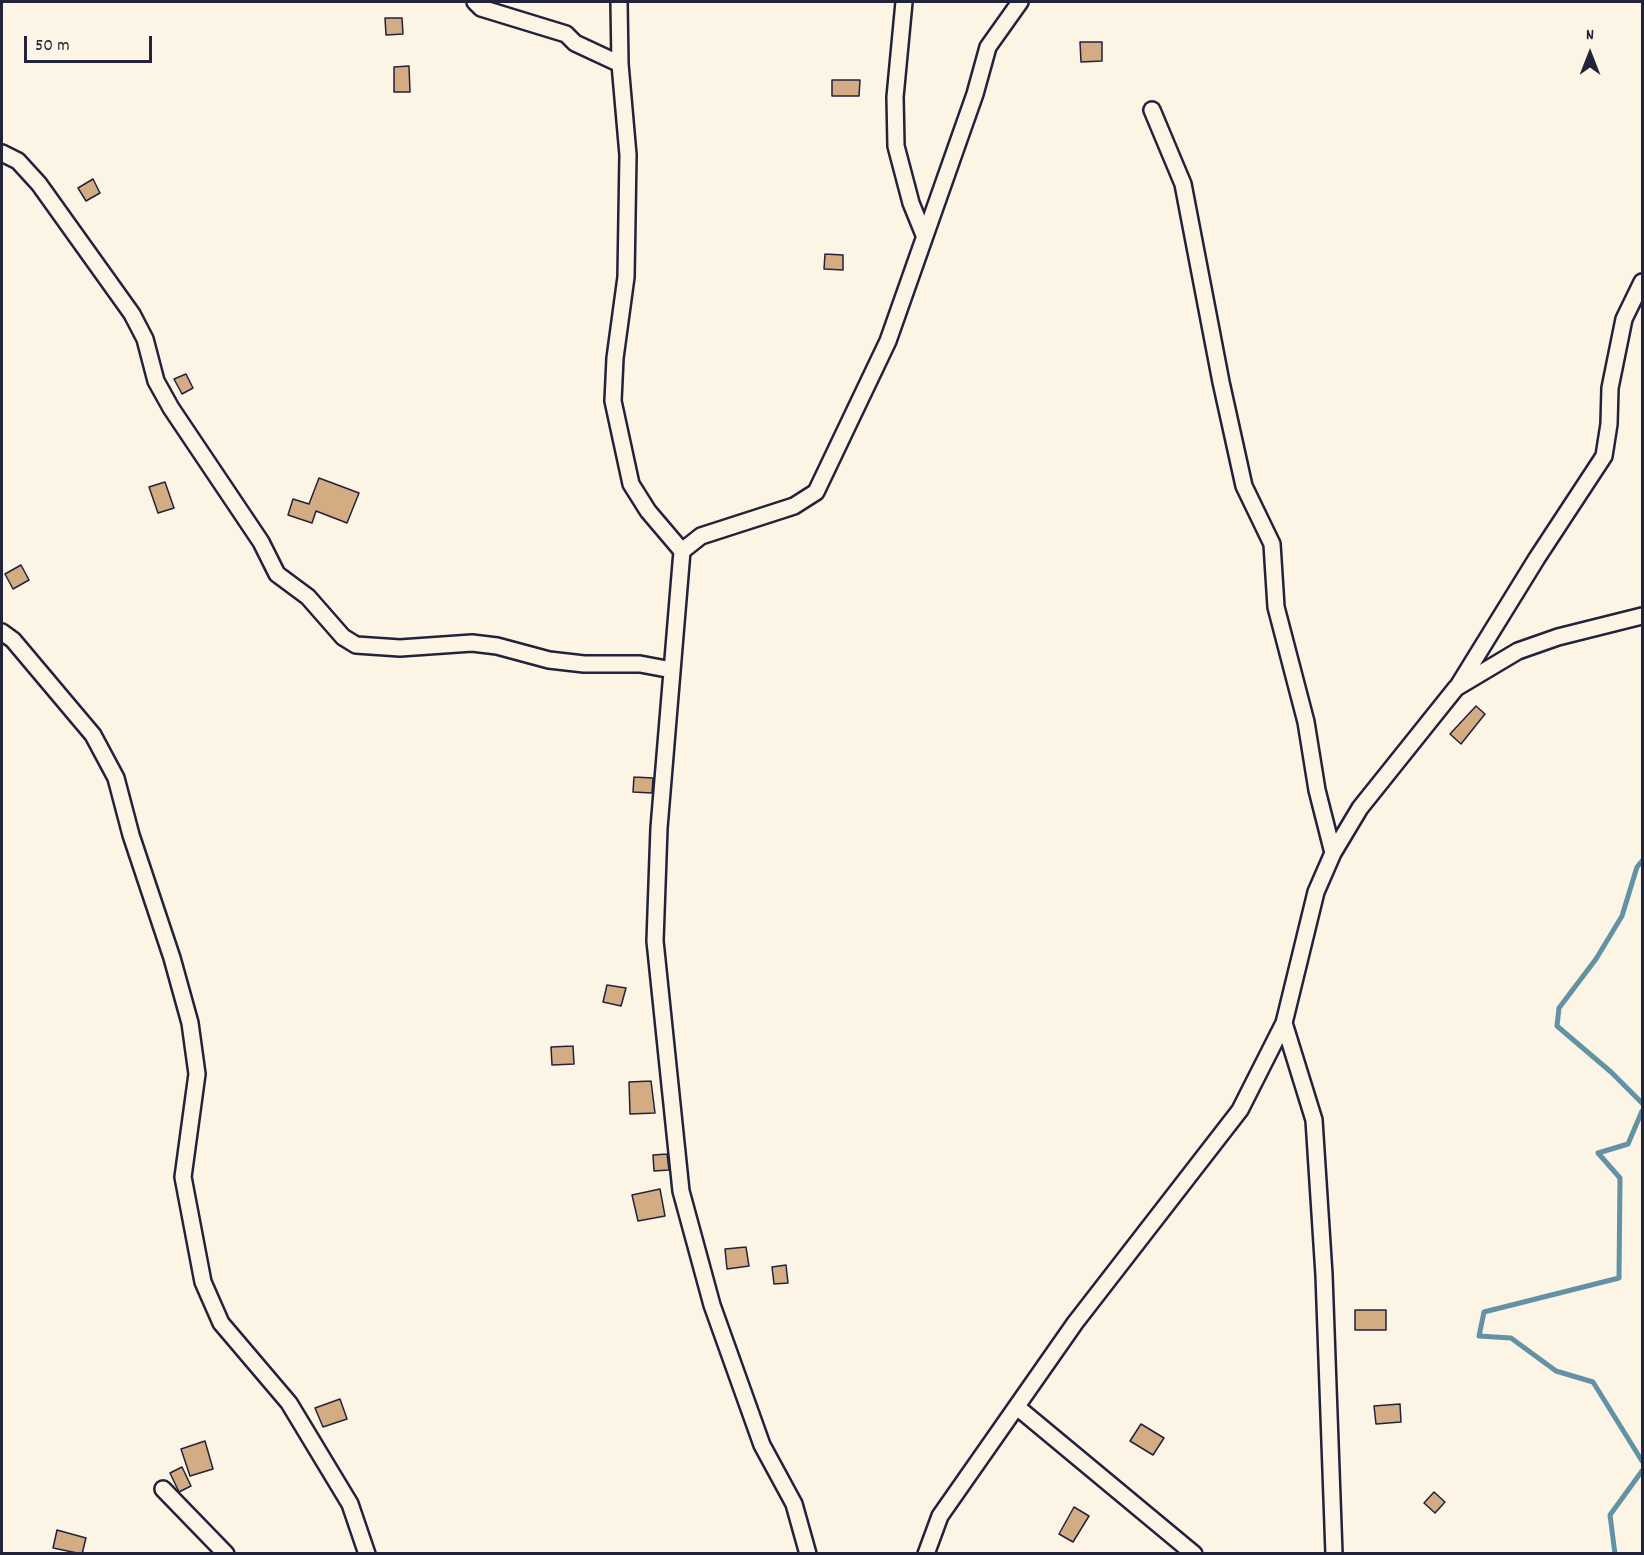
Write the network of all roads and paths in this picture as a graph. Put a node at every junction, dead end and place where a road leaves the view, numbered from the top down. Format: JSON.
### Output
{"nodes":[{"id":1,"x":475,"y":2,"type":"edge"},
{"id":2,"x":619,"y":2,"type":"edge"},
{"id":3,"x":904,"y":2,"type":"edge"},
{"id":4,"x":1020,"y":2,"type":"edge"},
{"id":5,"x":620,"y":64,"type":"junction"},
{"id":6,"x":1152,"y":110,"type":"dead end"},
{"id":7,"x":2,"y":153,"type":"edge"},
{"id":8,"x":924,"y":235,"type":"junction"},
{"id":9,"x":1642,"y":282,"type":"edge"},
{"id":10,"x":682,"y":551,"type":"junction"},
{"id":11,"x":1642,"y":615,"type":"edge"},
{"id":12,"x":2,"y":632,"type":"edge"},
{"id":13,"x":672,"y":669,"type":"junction"},
{"id":14,"x":1456,"y":688,"type":"junction"},
{"id":15,"x":1333,"y":853,"type":"junction"},
{"id":16,"x":1284,"y":1023,"type":"junction"},
{"id":17,"x":1017,"y":1407,"type":"junction"},
{"id":18,"x":163,"y":1489,"type":"dead end"},
{"id":19,"x":226,"y":1554,"type":"edge"},
{"id":20,"x":367,"y":1554,"type":"edge"},
{"id":21,"x":808,"y":1554,"type":"edge"},
{"id":22,"x":926,"y":1554,"type":"edge"},
{"id":23,"x":1194,"y":1554,"type":"edge"},
{"id":24,"x":1334,"y":1554,"type":"edge"}],
"edges":[{"from":1,"to":5,"type":"street"},
{"from":2,"to":5,"type":"street"},
{"from":3,"to":8,"type":"street"},
{"from":4,"to":8,"type":"street"},
{"from":5,"to":10,"type":"street"},
{"from":6,"to":15,"type":"street"},
{"from":7,"to":13,"type":"street"},
{"from":8,"to":10,"type":"street"},
{"from":9,"to":14,"type":"street"},
{"from":10,"to":13,"type":"street"},
{"from":11,"to":14,"type":"street"},
{"from":12,"to":20,"type":"street"},
{"from":13,"to":21,"type":"street"},
{"from":14,"to":15,"type":"street"},
{"from":15,"to":16,"type":"street"},
{"from":16,"to":17,"type":"street"},
{"from":16,"to":24,"type":"street"},
{"from":17,"to":22,"type":"street"},
{"from":17,"to":23,"type":"street"},
{"from":18,"to":19,"type":"street"}]}
